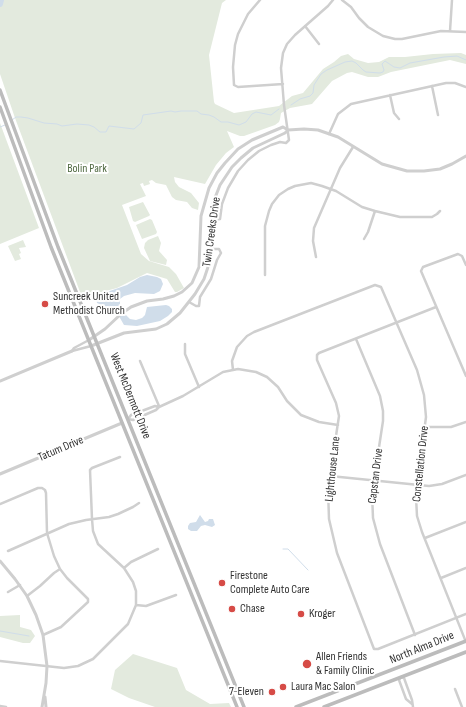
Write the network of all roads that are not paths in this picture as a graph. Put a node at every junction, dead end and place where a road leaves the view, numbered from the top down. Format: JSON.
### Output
{"nodes":[{"id":1,"x":260,"y":0,"type":"edge"},
{"id":2,"x":333,"y":0,"type":"edge"},
{"id":3,"x":342,"y":0,"type":"edge"},
{"id":4,"x":452,"y":0,"type":"edge"},
{"id":5,"x":305,"y":26,"type":"junction"},
{"id":6,"x":450,"y":31,"type":"junction"},
{"id":7,"x":466,"y":32,"type":"edge"},
{"id":8,"x":319,"y":44,"type":"dead end"},
{"id":9,"x":283,"y":84,"type":"junction"},
{"id":10,"x":432,"y":86,"type":"junction"},
{"id":11,"x":466,"y":86,"type":"edge"},
{"id":12,"x":0,"y":90,"type":"edge"},
{"id":13,"x":390,"y":95,"type":"junction"},
{"id":14,"x":0,"y":107,"type":"edge"},
{"id":15,"x":438,"y":114,"type":"dead end"},
{"id":16,"x":399,"y":119,"type":"dead end"},
{"id":17,"x":288,"y":130,"type":"junction"},
{"id":18,"x":329,"y":134,"type":"junction"},
{"id":19,"x":353,"y":147,"type":"junction"},
{"id":20,"x":466,"y":156,"type":"edge"},
{"id":21,"x":331,"y":189,"type":"junction"},
{"id":22,"x":375,"y":211,"type":"junction"},
{"id":23,"x":440,"y":211,"type":"dead end"},
{"id":24,"x":211,"y":220,"type":"junction"},
{"id":25,"x":364,"y":239,"type":"dead end"},
{"id":26,"x":212,"y":249,"type":"junction"},
{"id":27,"x":316,"y":257,"type":"dead end"},
{"id":28,"x":466,"y":265,"type":"edge"},
{"id":29,"x":265,"y":275,"type":"dead end"},
{"id":30,"x":188,"y":302,"type":"junction"},
{"id":31,"x":436,"y":306,"type":"junction"},
{"id":32,"x":397,"y":323,"type":"junction"},
{"id":33,"x":95,"y":336,"type":"junction"},
{"id":34,"x":356,"y":339,"type":"junction"},
{"id":35,"x":89,"y":340,"type":"junction"},
{"id":36,"x":98,"y":343,"type":"junction"},
{"id":37,"x":185,"y":344,"type":"dead end"},
{"id":38,"x":91,"y":346,"type":"junction"},
{"id":39,"x":72,"y":351,"type":"junction"},
{"id":40,"x":140,"y":361,"type":"dead end"},
{"id":41,"x":233,"y":370,"type":"junction"},
{"id":42,"x":466,"y":376,"type":"edge"},
{"id":43,"x":0,"y":381,"type":"edge"},
{"id":44,"x":199,"y":386,"type":"junction"},
{"id":45,"x":159,"y":407,"type":"junction"},
{"id":46,"x":128,"y":419,"type":"junction"},
{"id":47,"x":466,"y":422,"type":"edge"},
{"id":48,"x":122,"y":423,"type":"junction"},
{"id":49,"x":338,"y":425,"type":"junction"},
{"id":50,"x":425,"y":427,"type":"junction"},
{"id":51,"x":120,"y":457,"type":"dead end"},
{"id":52,"x":0,"y":474,"type":"edge"},
{"id":53,"x":466,"y":475,"type":"edge"},
{"id":54,"x":330,"y":476,"type":"junction"},
{"id":55,"x":374,"y":482,"type":"junction"},
{"id":56,"x":416,"y":485,"type":"junction"},
{"id":57,"x":139,"y":503,"type":"dead end"},
{"id":58,"x":0,"y":504,"type":"edge"},
{"id":59,"x":92,"y":519,"type":"junction"},
{"id":60,"x":466,"y":522,"type":"edge"},
{"id":61,"x":47,"y":533,"type":"junction"},
{"id":62,"x":425,"y":538,"type":"junction"},
{"id":63,"x":158,"y":549,"type":"dead end"},
{"id":64,"x":8,"y":550,"type":"dead end"},
{"id":65,"x":0,"y":561,"type":"edge"},
{"id":66,"x":124,"y":568,"type":"junction"},
{"id":67,"x":466,"y":568,"type":"edge"},
{"id":68,"x":60,"y":569,"type":"junction"},
{"id":69,"x":440,"y":578,"type":"junction"},
{"id":70,"x":20,"y":585,"type":"junction"},
{"id":71,"x":8,"y":592,"type":"dead end"},
{"id":72,"x":176,"y":595,"type":"dead end"},
{"id":73,"x":27,"y":596,"type":"junction"},
{"id":74,"x":136,"y":605,"type":"junction"},
{"id":75,"x":466,"y":614,"type":"edge"},
{"id":76,"x":456,"y":618,"type":"junction"},
{"id":77,"x":415,"y":634,"type":"junction"},
{"id":78,"x":43,"y":635,"type":"junction"},
{"id":79,"x":466,"y":642,"type":"edge"},
{"id":80,"x":219,"y":643,"type":"junction"},
{"id":81,"x":212,"y":645,"type":"junction"},
{"id":82,"x":466,"y":652,"type":"edge"},
{"id":83,"x":0,"y":661,"type":"edge"},
{"id":84,"x":47,"y":666,"type":"junction"},
{"id":85,"x":397,"y":669,"type":"junction"},
{"id":86,"x":401,"y":677,"type":"junction"},
{"id":87,"x":455,"y":689,"type":"dead end"},
{"id":88,"x":45,"y":695,"type":"junction"},
{"id":89,"x":0,"y":706,"type":"edge"},
{"id":90,"x":412,"y":706,"type":"edge"},
{"id":91,"x":6,"y":707,"type":"edge"},
{"id":92,"x":42,"y":707,"type":"edge"},
{"id":93,"x":46,"y":707,"type":"edge"},
{"id":94,"x":237,"y":707,"type":"edge"},
{"id":95,"x":244,"y":707,"type":"edge"},
{"id":96,"x":296,"y":707,"type":"edge"},
{"id":97,"x":324,"y":707,"type":"edge"},
{"id":98,"x":462,"y":707,"type":"edge"}],
"edges":[{"from":1,"to":9,"type":"street"},
{"from":2,"to":5,"type":"street"},
{"from":3,"to":6,"type":"street"},
{"from":4,"to":6,"type":"street"},
{"from":5,"to":8,"type":"street"},
{"from":5,"to":9,"type":"street"},
{"from":6,"to":7,"type":"street"},
{"from":9,"to":17,"type":"street"},
{"from":10,"to":11,"type":"street"},
{"from":10,"to":13,"type":"street"},
{"from":10,"to":15,"type":"street"},
{"from":12,"to":33,"type":"main road","name":"West McDermott Drive"},
{"from":13,"to":16,"type":"street"},
{"from":13,"to":18,"type":"street"},
{"from":14,"to":35,"type":"main road","name":"West McDermott Drive"},
{"from":17,"to":18,"type":"street","name":"Twin Creeks Drive"},
{"from":17,"to":24,"type":"street","name":"Twin Creeks Drive"},
{"from":17,"to":24,"type":"street"},
{"from":17,"to":33,"type":"street","name":"Twin Creeks Drive"},
{"from":18,"to":19,"type":"street","name":"Twin Creeks Drive"},
{"from":19,"to":20,"type":"street","name":"Twin Creeks Drive"},
{"from":19,"to":21,"type":"street"},
{"from":21,"to":22,"type":"street"},
{"from":21,"to":27,"type":"street"},
{"from":21,"to":29,"type":"street"},
{"from":22,"to":23,"type":"street"},
{"from":22,"to":25,"type":"street"},
{"from":24,"to":26,"type":"street","name":"Twin Creeks Drive"},
{"from":26,"to":30,"type":"street","name":"Twin Creeks Drive"},
{"from":26,"to":30,"type":"street"},
{"from":28,"to":31,"type":"street"},
{"from":30,"to":36,"type":"street","name":"Twin Creeks Drive"},
{"from":31,"to":32,"type":"street"},
{"from":31,"to":42,"type":"street"},
{"from":32,"to":34,"type":"street"},
{"from":32,"to":41,"type":"street","name":"Constellation Drive"},
{"from":32,"to":50,"type":"street","name":"Constellation Drive"},
{"from":33,"to":35,"type":"street","name":"Twin Creeks Drive"},
{"from":33,"to":36,"type":"main road","name":"West McDermott Drive"},
{"from":34,"to":49,"type":"street","name":"Lighthouse Lane"},
{"from":34,"to":55,"type":"street","name":"Capstan Drive"},
{"from":35,"to":38,"type":"main road","name":"West McDermott Drive"},
{"from":35,"to":39,"type":"street"},
{"from":36,"to":38,"type":"street","name":"Twin Creeks Drive"},
{"from":36,"to":46,"type":"main road","name":"West McDermott Drive"},
{"from":37,"to":44,"type":"street"},
{"from":38,"to":39,"type":"street"},
{"from":38,"to":48,"type":"main road","name":"West McDermott Drive"},
{"from":39,"to":43,"type":"street"},
{"from":40,"to":45,"type":"street"},
{"from":41,"to":44,"type":"street"},
{"from":41,"to":49,"type":"street"},
{"from":44,"to":45,"type":"street"},
{"from":45,"to":46,"type":"street"},
{"from":45,"to":46,"type":"street"},
{"from":46,"to":48,"type":"main road"},
{"from":46,"to":80,"type":"main road","name":"West McDermott Drive"},
{"from":47,"to":50,"type":"street"},
{"from":48,"to":52,"type":"street","name":"Tatum Drive"},
{"from":48,"to":81,"type":"main road","name":"West McDermott Drive"},
{"from":49,"to":54,"type":"street","name":"Lighthouse Lane"},
{"from":50,"to":56,"type":"street","name":"Constellation Drive"},
{"from":51,"to":59,"type":"street"},
{"from":53,"to":56,"type":"street"},
{"from":54,"to":55,"type":"street"},
{"from":54,"to":77,"type":"street","name":"Lighthouse Lane"},
{"from":55,"to":56,"type":"street"},
{"from":55,"to":77,"type":"street","name":"Capstan Drive"},
{"from":56,"to":62,"type":"street","name":"Constellation Drive"},
{"from":57,"to":59,"type":"street"},
{"from":58,"to":61,"type":"street"},
{"from":59,"to":61,"type":"street"},
{"from":59,"to":66,"type":"street"},
{"from":60,"to":62,"type":"street"},
{"from":61,"to":64,"type":"street"},
{"from":61,"to":68,"type":"street"},
{"from":62,"to":69,"type":"street","name":"Constellation Drive"},
{"from":63,"to":66,"type":"street"},
{"from":65,"to":70,"type":"street"},
{"from":66,"to":74,"type":"street"},
{"from":67,"to":69,"type":"street"},
{"from":68,"to":73,"type":"street"},
{"from":68,"to":78,"type":"street"},
{"from":69,"to":76,"type":"street","name":"Constellation Drive"},
{"from":70,"to":71,"type":"street"},
{"from":70,"to":73,"type":"street"},
{"from":72,"to":74,"type":"street"},
{"from":73,"to":78,"type":"street"},
{"from":74,"to":84,"type":"street"},
{"from":75,"to":76,"type":"street"},
{"from":76,"to":77,"type":"street"},
{"from":76,"to":79,"type":"street","name":"Constellation Drive"},
{"from":78,"to":84,"type":"street"},
{"from":79,"to":85,"type":"main road","name":"North Alma Drive"},
{"from":80,"to":81,"type":"main road"},
{"from":80,"to":95,"type":"main road","name":"West McDermott Drive"},
{"from":81,"to":94,"type":"main road","name":"West McDermott Drive"},
{"from":82,"to":86,"type":"main road","name":"North Alma Drive"},
{"from":83,"to":84,"type":"street"},
{"from":84,"to":88,"type":"street"},
{"from":85,"to":86,"type":"main road"},
{"from":85,"to":96,"type":"main road","name":"North Alma Drive"},
{"from":86,"to":90,"type":"street"},
{"from":86,"to":90,"type":"street"},
{"from":86,"to":97,"type":"main road","name":"North Alma Drive"},
{"from":87,"to":98,"type":"street"},
{"from":88,"to":92,"type":"street"},
{"from":88,"to":93,"type":"street"},
{"from":89,"to":91,"type":"street"}]}
